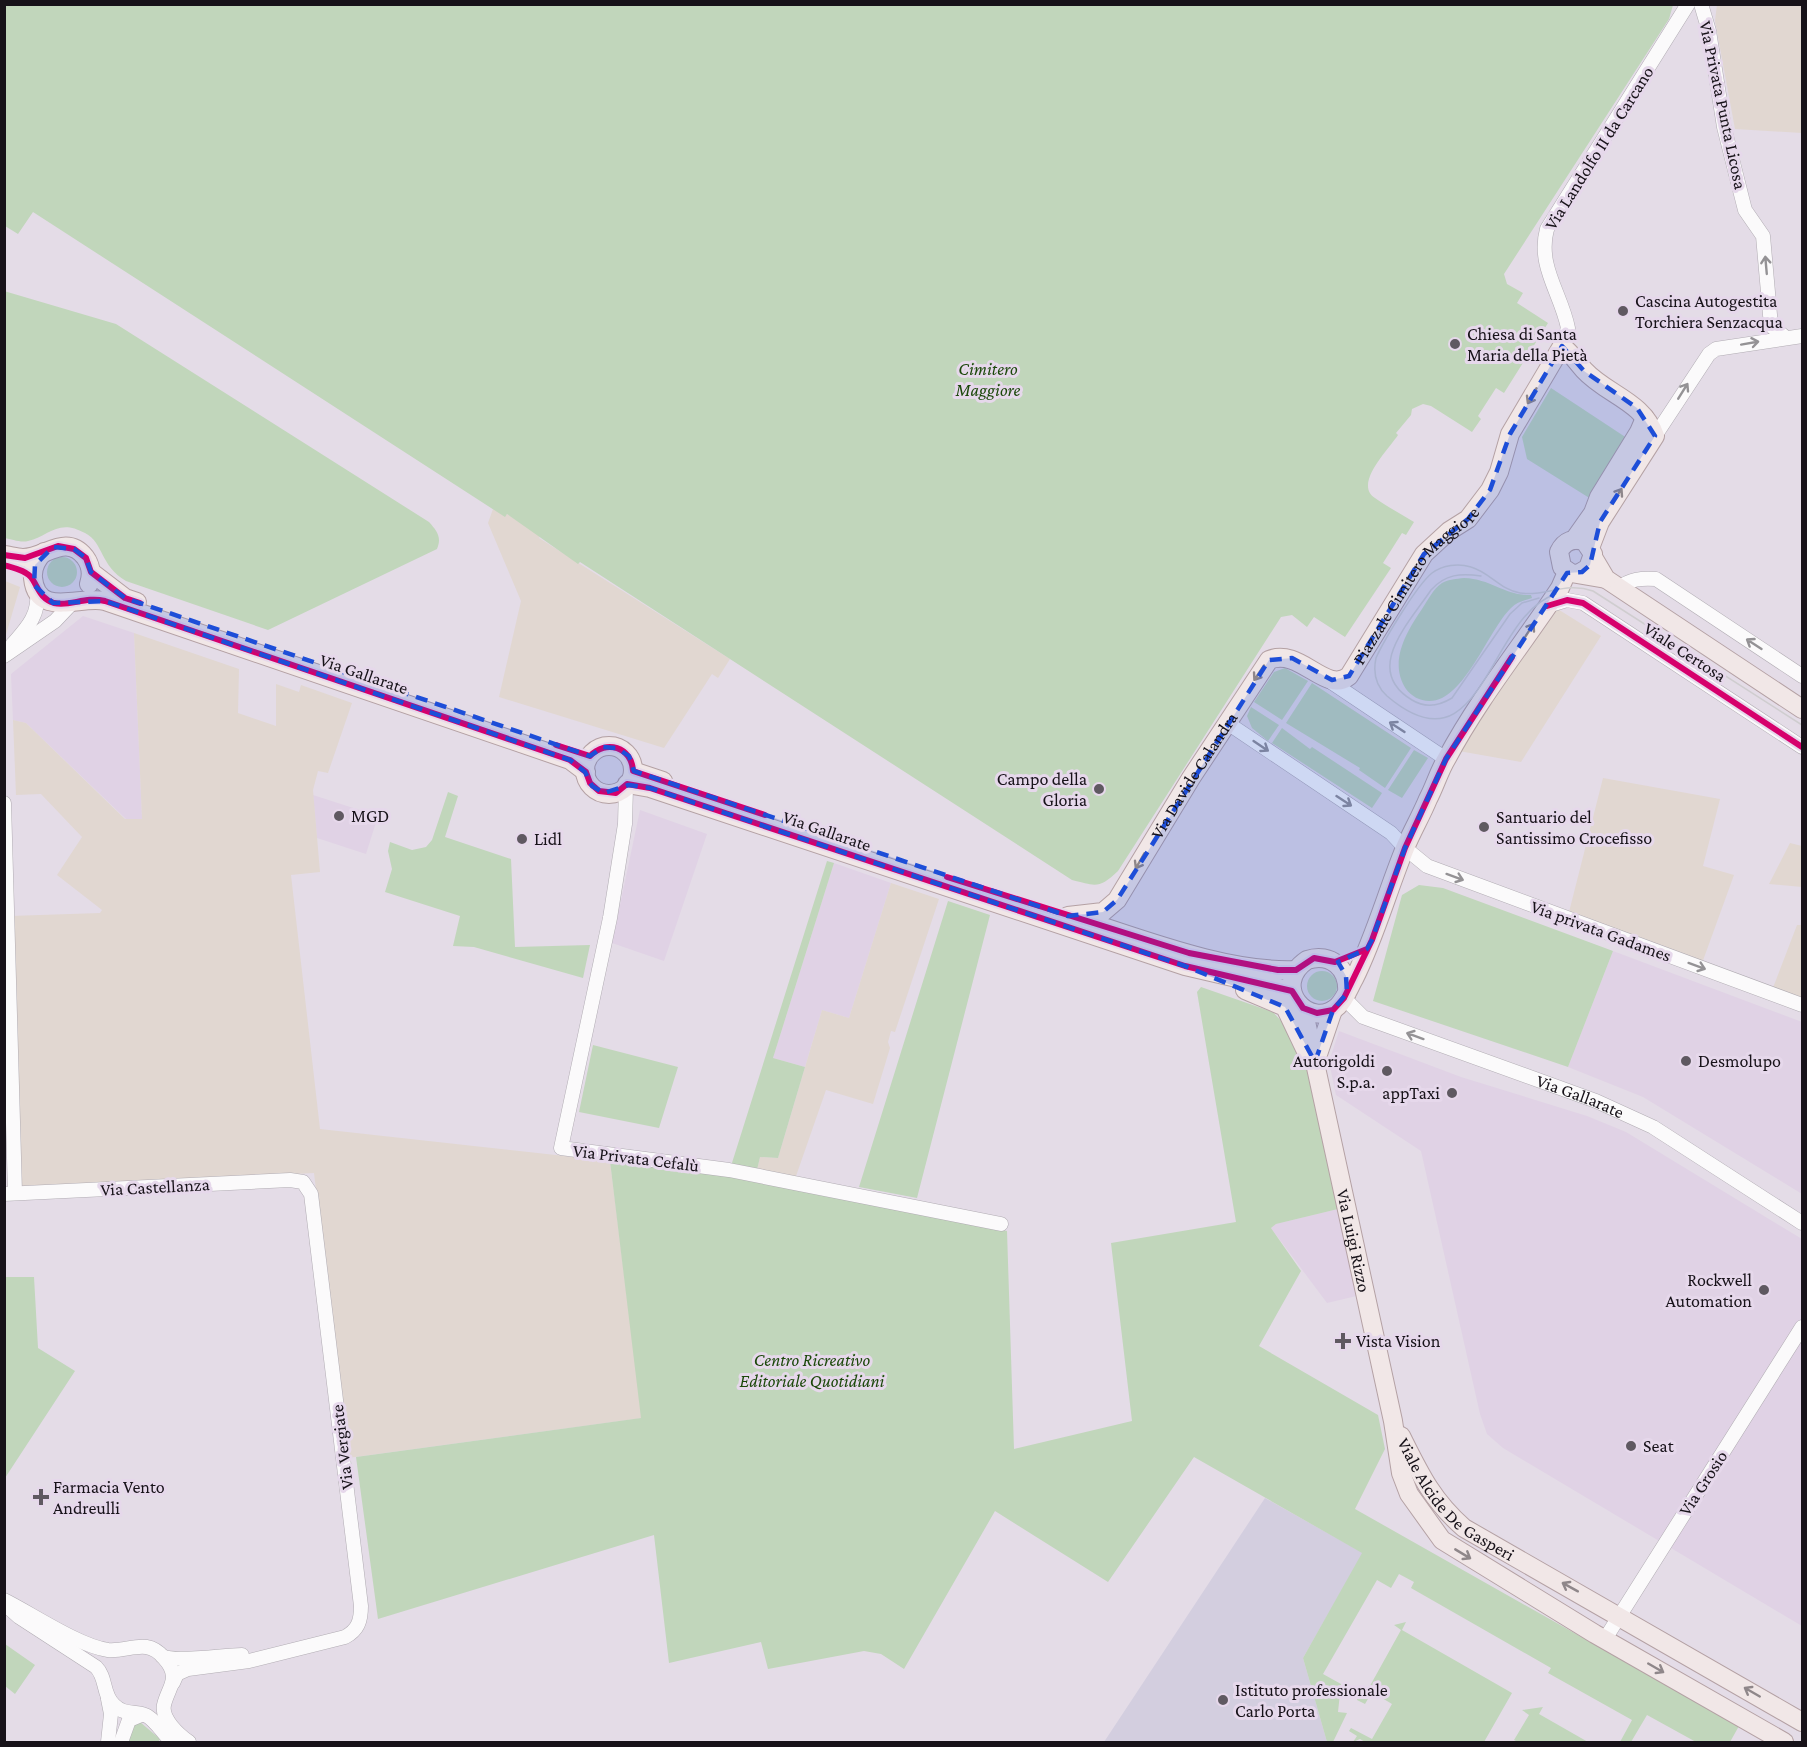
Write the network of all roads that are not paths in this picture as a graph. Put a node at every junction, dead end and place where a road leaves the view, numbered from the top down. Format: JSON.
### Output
{"nodes":[{"id":1,"x":1688,"y":4,"type":"edge"},
{"id":2,"x":1701,"y":4,"type":"edge"},
{"id":3,"x":1797,"y":338,"type":"edge"},
{"id":4,"x":1565,"y":339,"type":"junction"},
{"id":5,"x":1645,"y":418,"type":"junction"},
{"id":6,"x":1655,"y":436,"type":"junction"},
{"id":7,"x":1574,"y":540,"type":"junction"},
{"id":8,"x":44,"y":552,"type":"junction"},
{"id":9,"x":1592,"y":553,"type":"junction"},
{"id":10,"x":4,"y":555,"type":"edge"},
{"id":11,"x":4,"y":565,"type":"edge"},
{"id":12,"x":91,"y":573,"type":"junction"},
{"id":13,"x":1573,"y":573,"type":"junction"},
{"id":14,"x":1613,"y":584,"type":"junction"},
{"id":15,"x":35,"y":585,"type":"junction"},
{"id":16,"x":75,"y":601,"type":"junction"},
{"id":17,"x":1547,"y":606,"type":"junction"},
{"id":18,"x":4,"y":655,"type":"edge"},
{"id":19,"x":1803,"y":676,"type":"edge"},
{"id":20,"x":1325,"y":678,"type":"junction"},
{"id":21,"x":1803,"y":709,"type":"edge"},
{"id":22,"x":1226,"y":722,"type":"junction"},
{"id":23,"x":1803,"y":747,"type":"edge"},
{"id":24,"x":1446,"y":759,"type":"junction"},
{"id":25,"x":588,"y":764,"type":"junction"},
{"id":26,"x":629,"y":781,"type":"junction"},
{"id":27,"x":4,"y":803,"type":"edge"},
{"id":28,"x":1405,"y":848,"type":"junction"},
{"id":29,"x":1068,"y":916,"type":"junction"},
{"id":30,"x":1367,"y":949,"type":"junction"},
{"id":31,"x":1335,"y":962,"type":"junction"},
{"id":32,"x":1185,"y":966,"type":"junction"},
{"id":33,"x":1296,"y":970,"type":"junction"},
{"id":34,"x":1292,"y":992,"type":"junction"},
{"id":35,"x":1341,"y":1001,"type":"junction"},
{"id":36,"x":1803,"y":1005,"type":"edge"},
{"id":37,"x":1303,"y":1008,"type":"junction"},
{"id":38,"x":1315,"y":1062,"type":"junction"},
{"id":39,"x":305,"y":1184,"type":"joint"},
{"id":40,"x":10,"y":1193,"type":"edge"},
{"id":41,"x":1803,"y":1223,"type":"edge"},
{"id":42,"x":1001,"y":1224,"type":"dead end"},
{"id":43,"x":1803,"y":1327,"type":"edge"},
{"id":44,"x":1393,"y":1421,"type":"junction"},
{"id":45,"x":4,"y":1601,"type":"edge"},
{"id":46,"x":1621,"y":1615,"type":"junction"},
{"id":47,"x":1605,"y":1639,"type":"junction"},
{"id":48,"x":126,"y":1648,"type":"junction"},
{"id":49,"x":277,"y":1654,"type":"junction"},
{"id":50,"x":162,"y":1656,"type":"junction"},
{"id":51,"x":103,"y":1679,"type":"junction"},
{"id":52,"x":173,"y":1683,"type":"junction"},
{"id":53,"x":106,"y":1694,"type":"junction"},
{"id":54,"x":167,"y":1699,"type":"junction"},
{"id":55,"x":139,"y":1715,"type":"junction"},
{"id":56,"x":1803,"y":1722,"type":"edge"},
{"id":57,"x":108,"y":1743,"type":"edge"},
{"id":58,"x":121,"y":1743,"type":"edge"},
{"id":59,"x":172,"y":1743,"type":"edge"},
{"id":60,"x":189,"y":1743,"type":"edge"},
{"id":61,"x":1784,"y":1743,"type":"edge"}],
"edges":[{"from":1,"to":4,"type":"street","name":"Via Landolfo II da Carcano"},
{"from":3,"to":2,"type":"street","name":"Via Privata Punta Licosa","one_way":true},
{"from":6,"to":3,"type":"street","one_way":true},
{"from":4,"to":5,"type":"main road"},
{"from":4,"to":20,"type":"main road","name":"Piazzale Cimitero Maggiore","one_way":true},
{"from":5,"to":6,"type":"main road"},
{"from":5,"to":7,"type":"main road"},
{"from":9,"to":6,"type":"main road","one_way":true},
{"from":7,"to":9,"type":"main road"},
{"from":7,"to":13,"type":"main road"},
{"from":8,"to":10,"type":"main road","name":"Via Gallarate"},
{"from":8,"to":12,"type":"main road","name":"Via Gallarate"},
{"from":8,"to":15,"type":"main road"},
{"from":9,"to":13,"type":"main road"},
{"from":9,"to":14,"type":"main road","name":"Viale Certosa"},
{"from":11,"to":15,"type":"main road","name":"Via Gallarate"},
{"from":12,"to":16,"type":"main road"},
{"from":12,"to":25,"type":"main road","name":"Via Gallarate"},
{"from":13,"to":14,"type":"main road","name":"Viale Certosa"},
{"from":13,"to":17,"type":"main road"},
{"from":19,"to":14,"type":"street","name":"Viale Certosa","one_way":true},
{"from":14,"to":21,"type":"main road","name":"Viale Certosa"},
{"from":15,"to":16,"type":"main road","name":"Via Gallarate"},
{"from":15,"to":18,"type":"street"},
{"from":16,"to":18,"type":"street"},
{"from":16,"to":25,"type":"main road","name":"Via Gallarate"},
{"from":17,"to":23,"type":"street","name":"Viale Certosa"},
{"from":24,"to":17,"type":"main road","one_way":true},
{"from":20,"to":22,"type":"main road","name":"Via Davide Calandra","one_way":true},
{"from":24,"to":20,"type":"street","one_way":true},
{"from":22,"to":28,"type":"street","one_way":true},
{"from":22,"to":29,"type":"main road","name":"Via Davide Calandra","one_way":true},
{"from":24,"to":28,"type":"main road"},
{"from":25,"to":26,"type":"main road","name":"Via Gallarate"},
{"from":25,"to":26,"type":"main road"},
{"from":26,"to":29,"type":"main road","name":"Via Gallarate"},
{"from":26,"to":32,"type":"main road","name":"Via Gallarate"},
{"from":26,"to":42,"type":"street","name":"Via Privata Cefalù"},
{"from":27,"to":40,"type":"street"},
{"from":28,"to":30,"type":"main road"},
{"from":28,"to":36,"type":"street","name":"Via privata Gadames","one_way":true},
{"from":29,"to":33,"type":"main road","name":"Via Gallarate"},
{"from":30,"to":31,"type":"main road"},
{"from":30,"to":35,"type":"main road"},
{"from":31,"to":33,"type":"main road","name":"Via Gallarate"},
{"from":31,"to":35,"type":"main road"},
{"from":32,"to":34,"type":"main road","name":"Via Gallarate"},
{"from":32,"to":38,"type":"main road"},
{"from":33,"to":34,"type":"main road"},
{"from":34,"to":37,"type":"main road"},
{"from":35,"to":37,"type":"main road"},
{"from":35,"to":38,"type":"main road"},
{"from":41,"to":35,"type":"street","name":"Via Gallarate","one_way":true},
{"from":37,"to":38,"type":"main road","name":"Via Luigi Rizzo"},
{"from":38,"to":44,"type":"main road","name":"Via Luigi Rizzo"},
{"from":39,"to":40,"type":"street","name":"Via Castellanza"},
{"from":39,"to":49,"type":"street","name":"Via Vergiate"},
{"from":43,"to":46,"type":"street","name":"Via Grosio"},
{"from":46,"to":44,"type":"main road","name":"Viale Alcide De Gasperi","one_way":true},
{"from":44,"to":47,"type":"main road","name":"Viale Alcide De Gasperi","one_way":true},
{"from":45,"to":48,"type":"street"},
{"from":45,"to":51,"type":"street"},
{"from":46,"to":47,"type":"street","name":"Via Grosio"},
{"from":56,"to":46,"type":"main road","name":"Viale Alcide De Gasperi","one_way":true},
{"from":47,"to":61,"type":"main road","name":"Viale Alcide De Gasperi","one_way":true},
{"from":48,"to":50,"type":"street"},
{"from":48,"to":51,"type":"street"},
{"from":49,"to":50,"type":"street","name":"Via Vergiate"},
{"from":49,"to":52,"type":"street","name":"Via Vergiate"},
{"from":50,"to":52,"type":"street"},
{"from":51,"to":53,"type":"street"},
{"from":52,"to":54,"type":"street"},
{"from":53,"to":55,"type":"street"},
{"from":53,"to":57,"type":"street"},
{"from":54,"to":55,"type":"street"},
{"from":54,"to":60,"type":"street"},
{"from":55,"to":58,"type":"street"},
{"from":55,"to":59,"type":"street"}]}
